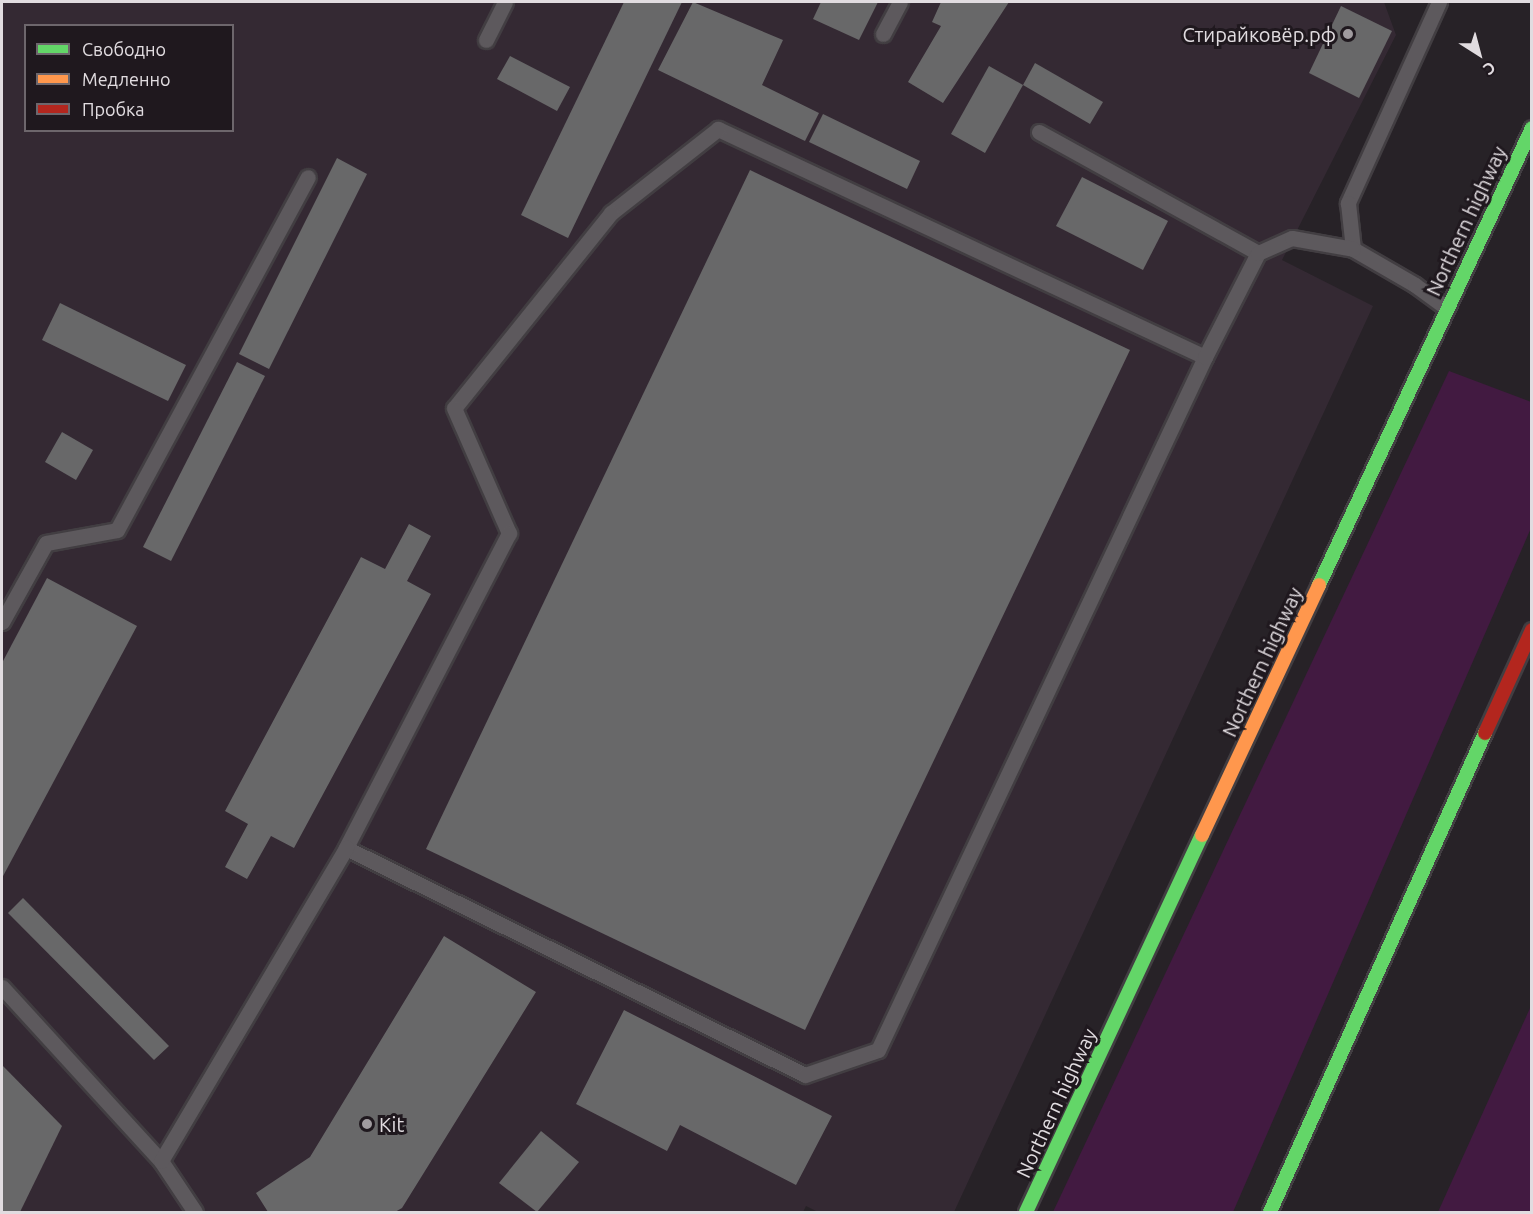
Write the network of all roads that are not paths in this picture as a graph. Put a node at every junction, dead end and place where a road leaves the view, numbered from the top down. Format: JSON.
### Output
{"nodes":[{"id":1,"x":505,"y":2,"type":"edge"},
{"id":2,"x":900,"y":2,"type":"edge"},
{"id":3,"x":1439,"y":2,"type":"edge"},
{"id":4,"x":882,"y":34,"type":"dead end"},
{"id":5,"x":486,"y":40,"type":"dead end"},
{"id":6,"x":1532,"y":128,"type":"edge"},
{"id":7,"x":1039,"y":132,"type":"dead end"},
{"id":8,"x":308,"y":177,"type":"dead end"},
{"id":9,"x":1353,"y":249,"type":"junction"},
{"id":10,"x":1258,"y":253,"type":"junction"},
{"id":11,"x":1447,"y":308,"type":"junction"},
{"id":12,"x":1205,"y":357,"type":"junction"},
{"id":13,"x":2,"y":622,"type":"edge"},
{"id":14,"x":1532,"y":630,"type":"edge"},
{"id":15,"x":346,"y":848,"type":"junction"},
{"id":16,"x":2,"y":987,"type":"edge"},
{"id":17,"x":161,"y":1161,"type":"junction"},
{"id":18,"x":195,"y":1212,"type":"edge"},
{"id":19,"x":1026,"y":1212,"type":"edge"},
{"id":20,"x":1270,"y":1212,"type":"edge"}],
"edges":[{"from":1,"to":5,"type":"lane"},
{"from":2,"to":4,"type":"lane"},
{"from":3,"to":9,"type":"lane"},
{"from":6,"to":11,"type":"main road","name":"Northern highway"},
{"from":7,"to":10,"type":"lane"},
{"from":8,"to":13,"type":"lane"},
{"from":9,"to":10,"type":"lane"},
{"from":9,"to":11,"type":"lane"},
{"from":10,"to":12,"type":"lane"},
{"from":11,"to":19,"type":"main road","name":"Northern highway"},
{"from":12,"to":15,"type":"lane"},
{"from":12,"to":15,"type":"lane"},
{"from":14,"to":20,"type":"main road"},
{"from":15,"to":17,"type":"lane"},
{"from":16,"to":17,"type":"lane"},
{"from":17,"to":18,"type":"lane"}]}
